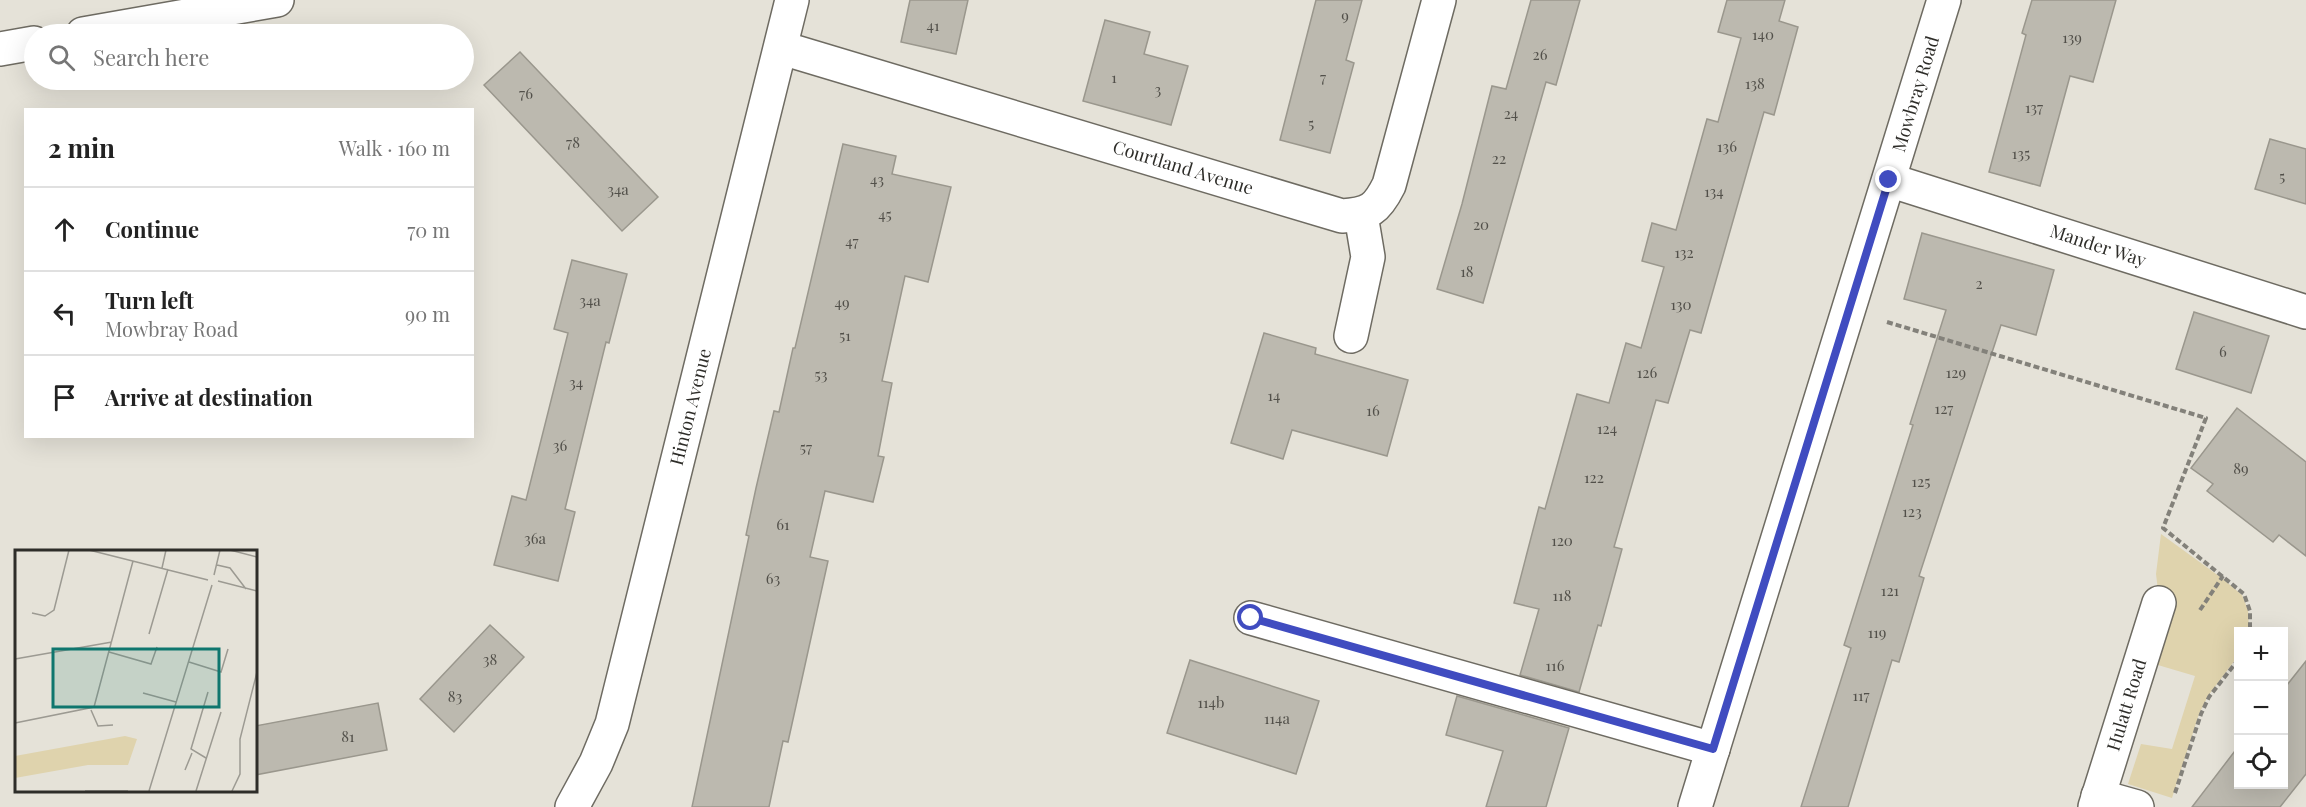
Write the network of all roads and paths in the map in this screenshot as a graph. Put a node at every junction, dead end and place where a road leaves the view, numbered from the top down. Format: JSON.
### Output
{"nodes":[{"id":1,"x":277,"y":0,"type":"edge"},
{"id":2,"x":792,"y":0,"type":"edge"},
{"id":3,"x":1439,"y":0,"type":"edge"},
{"id":4,"x":1944,"y":0,"type":"edge"},
{"id":5,"x":140,"y":24,"type":"edge"},
{"id":6,"x":24,"y":45,"type":"edge"},
{"id":7,"x":782,"y":48,"type":"junction"},
{"id":8,"x":0,"y":49,"type":"edge"},
{"id":9,"x":1889,"y":180,"type":"junction"},
{"id":10,"x":1361,"y":215,"type":"junction"},
{"id":11,"x":1849,"y":310,"type":"junction"},
{"id":12,"x":2306,"y":312,"type":"edge"},
{"id":13,"x":1351,"y":336,"type":"dead end"},
{"id":14,"x":2159,"y":603,"type":"dead end"},
{"id":15,"x":1251,"y":618,"type":"dead end"},
{"id":16,"x":2250,"y":627,"type":"edge"},
{"id":17,"x":2234,"y":665,"type":"edge"},
{"id":18,"x":1713,"y":749,"type":"junction"},
{"id":19,"x":2173,"y":799,"type":"dead end"},
{"id":20,"x":2096,"y":802,"type":"edge"},
{"id":21,"x":572,"y":807,"type":"edge"},
{"id":22,"x":1695,"y":807,"type":"edge"},
{"id":23,"x":2137,"y":807,"type":"edge"}],
"edges":[{"from":1,"to":5,"type":"street"},
{"from":2,"to":7,"type":"street","name":"Hinton Avenue"},
{"from":3,"to":10,"type":"street"},
{"from":4,"to":9,"type":"street","name":"Mowbray Road"},
{"from":6,"to":8,"type":"street"},
{"from":7,"to":10,"type":"street","name":"Courtland Avenue"},
{"from":7,"to":21,"type":"street","name":"Hinton Avenue"},
{"from":9,"to":11,"type":"street","name":"Mowbray Road"},
{"from":9,"to":12,"type":"street","name":"Mander Way"},
{"from":10,"to":13,"type":"street"},
{"from":11,"to":16,"type":"path"},
{"from":11,"to":18,"type":"street","name":"Mowbray Road"},
{"from":14,"to":20,"type":"street","name":"Hulatt Road"},
{"from":15,"to":18,"type":"street"},
{"from":17,"to":19,"type":"path"},
{"from":18,"to":22,"type":"street","name":"Mowbray Road"},
{"from":20,"to":23,"type":"street"}]}
